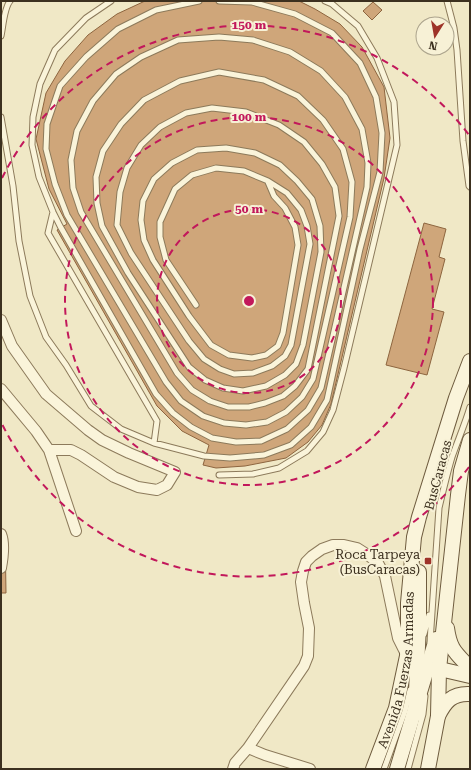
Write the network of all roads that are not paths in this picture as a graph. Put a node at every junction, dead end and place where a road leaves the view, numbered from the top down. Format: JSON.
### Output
{"nodes":[{"id":1,"x":10,"y":1,"type":"edge"},
{"id":2,"x":111,"y":1,"type":"edge"},
{"id":3,"x":199,"y":1,"type":"edge"},
{"id":4,"x":219,"y":1,"type":"edge"},
{"id":5,"x":325,"y":1,"type":"edge"},
{"id":6,"x":447,"y":1,"type":"edge"},
{"id":7,"x":1,"y":36,"type":"edge"},
{"id":8,"x":1,"y":117,"type":"edge"},
{"id":9,"x":268,"y":181,"type":"junction"},
{"id":10,"x":470,"y":188,"type":"edge"},
{"id":11,"x":53,"y":212,"type":"junction"},
{"id":12,"x":196,"y":305,"type":"dead end"},
{"id":13,"x":1,"y":320,"type":"edge"},
{"id":14,"x":470,"y":361,"type":"edge"},
{"id":15,"x":1,"y":389,"type":"edge"},
{"id":16,"x":470,"y":407,"type":"edge"},
{"id":17,"x":470,"y":440,"type":"edge"},
{"id":18,"x":154,"y":443,"type":"junction"},
{"id":19,"x":49,"y":450,"type":"junction"},
{"id":20,"x":219,"y":475,"type":"dead end"},
{"id":21,"x":76,"y":531,"type":"dead end"},
{"id":22,"x":1,"y":534,"type":"edge"},
{"id":23,"x":1,"y":568,"type":"edge"},
{"id":24,"x":433,"y":599,"type":"junction"},
{"id":25,"x":444,"y":612,"type":"junction"},
{"id":26,"x":423,"y":664,"type":"junction"},
{"id":27,"x":470,"y":668,"type":"edge"},
{"id":28,"x":470,"y":676,"type":"edge"},
{"id":29,"x":470,"y":694,"type":"edge"},
{"id":30,"x":410,"y":712,"type":"junction"},
{"id":31,"x":437,"y":722,"type":"junction"},
{"id":32,"x":248,"y":748,"type":"junction"},
{"id":33,"x":233,"y":769,"type":"edge"},
{"id":34,"x":310,"y":769,"type":"edge"},
{"id":35,"x":373,"y":769,"type":"edge"},
{"id":36,"x":384,"y":769,"type":"edge"},
{"id":37,"x":398,"y":769,"type":"edge"},
{"id":38,"x":408,"y":769,"type":"edge"},
{"id":39,"x":428,"y":769,"type":"edge"}],
"edges":[{"from":1,"to":7,"type":"lane"},
{"from":2,"to":11,"type":"lane"},
{"from":3,"to":9,"type":"lane"},
{"from":4,"to":18,"type":"lane"},
{"from":5,"to":20,"type":"lane"},
{"from":6,"to":10,"type":"lane"},
{"from":8,"to":18,"type":"lane"},
{"from":9,"to":11,"type":"lane"},
{"from":9,"to":12,"type":"lane"},
{"from":11,"to":18,"type":"lane"},
{"from":13,"to":19,"type":"street"},
{"from":14,"to":26,"type":"main road","name":"Avenida Fuerzas Armadas"},
{"from":15,"to":19,"type":"street"},
{"from":16,"to":24,"type":"lane","name":"BusCaracas"},
{"from":17,"to":25,"type":"main road","name":"Avenida Fuerzas Armadas"},
{"from":19,"to":21,"type":"street"},
{"from":22,"to":23,"type":"street"},
{"from":24,"to":26,"type":"lane","name":"BusCaracas"},
{"from":24,"to":26,"type":"lane","name":"BusCaracas"},
{"from":25,"to":26,"type":"main road","name":"Avenida Fuerzas Armadas"},
{"from":25,"to":27,"type":"main road"},
{"from":26,"to":28,"type":"main road"},
{"from":26,"to":30,"type":"main road"},
{"from":26,"to":30,"type":"main road","name":"Avenida Fuerzas Armadas"},
{"from":26,"to":31,"type":"main road","name":"Avenida Fuerzas Armadas"},
{"from":26,"to":32,"type":"street"},
{"from":29,"to":31,"type":"main road"},
{"from":30,"to":35,"type":"main road","name":"Avenida Fuerzas Armadas"},
{"from":30,"to":36,"type":"lane"},
{"from":30,"to":37,"type":"main road"},
{"from":30,"to":38,"type":"lane"},
{"from":31,"to":39,"type":"main road","name":"Avenida Fuerzas Armadas"},
{"from":32,"to":33,"type":"street"},
{"from":32,"to":34,"type":"street"}]}
